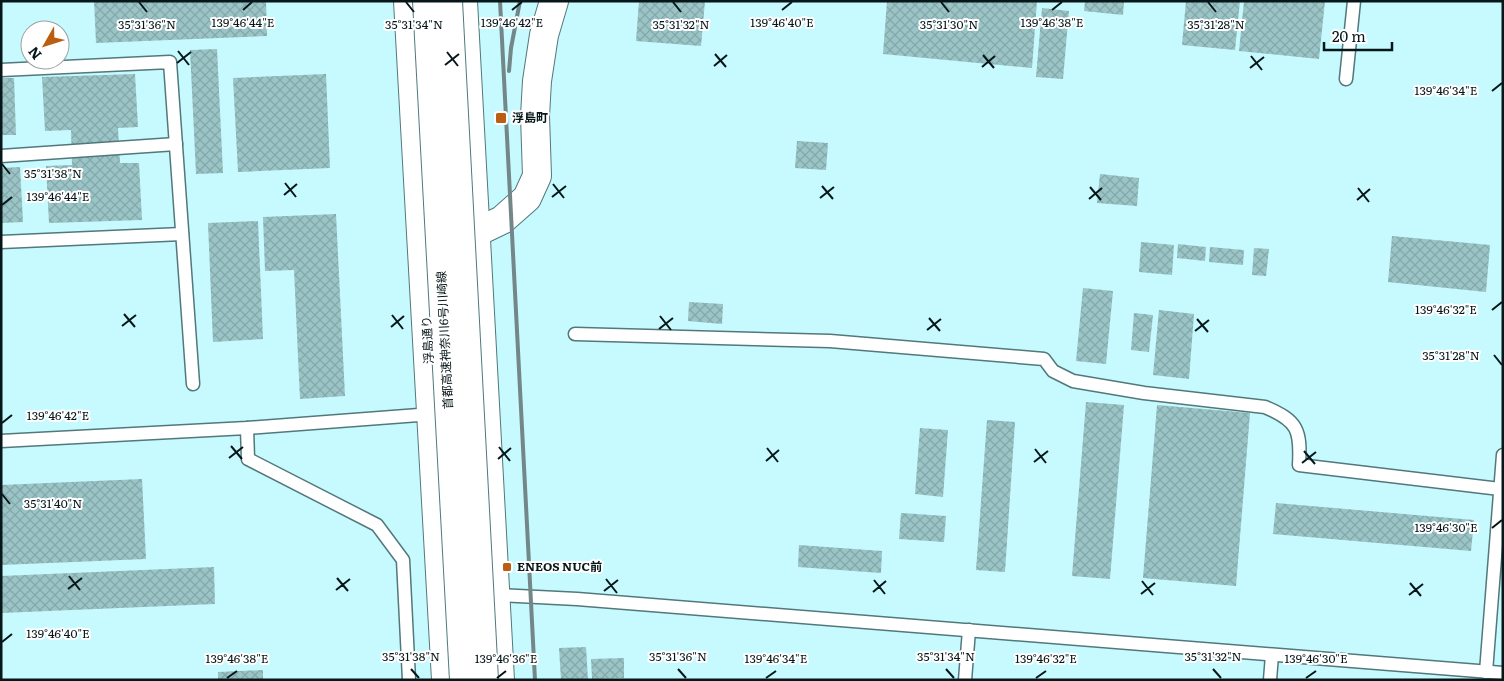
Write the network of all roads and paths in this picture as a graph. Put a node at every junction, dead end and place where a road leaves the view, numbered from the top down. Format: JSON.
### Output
{"nodes":[{"id":1,"x":408,"y":1,"type":"edge"},
{"id":2,"x":427,"y":1,"type":"edge"},
{"id":3,"x":448,"y":1,"type":"edge"},
{"id":4,"x":463,"y":1,"type":"edge"},
{"id":5,"x":554,"y":1,"type":"edge"},
{"id":6,"x":1354,"y":1,"type":"edge"},
{"id":7,"x":1,"y":70,"type":"edge"},
{"id":8,"x":1346,"y":78,"type":"dead end"},
{"id":9,"x":176,"y":144,"type":"junction"},
{"id":10,"x":1,"y":156,"type":"edge"},
{"id":11,"x":182,"y":234,"type":"junction"},
{"id":12,"x":475,"y":234,"type":"junction"},
{"id":13,"x":422,"y":238,"type":"junction"},
{"id":14,"x":1,"y":242,"type":"edge"},
{"id":15,"x":575,"y":334,"type":"dead end"},
{"id":16,"x":193,"y":384,"type":"dead end"},
{"id":17,"x":432,"y":414,"type":"junction"},
{"id":18,"x":247,"y":428,"type":"junction"},
{"id":19,"x":1,"y":441,"type":"edge"},
{"id":20,"x":1503,"y":455,"type":"edge"},
{"id":21,"x":1500,"y":489,"type":"junction"},
{"id":22,"x":496,"y":595,"type":"junction"},
{"id":23,"x":969,"y":630,"type":"junction"},
{"id":24,"x":1272,"y":655,"type":"junction"},
{"id":25,"x":1486,"y":672,"type":"junction"},
{"id":26,"x":1503,"y":674,"type":"edge"},
{"id":27,"x":1468,"y":675,"type":"edge"},
{"id":28,"x":409,"y":680,"type":"edge"},
{"id":29,"x":446,"y":680,"type":"edge"},
{"id":30,"x":464,"y":680,"type":"edge"},
{"id":31,"x":484,"y":680,"type":"edge"},
{"id":32,"x":500,"y":680,"type":"edge"},
{"id":33,"x":965,"y":680,"type":"edge"},
{"id":34,"x":1270,"y":680,"type":"edge"}],
"edges":[{"from":1,"to":13,"type":"main road","name":"浮島通り"},
{"from":2,"to":30,"type":"main road","name":"首都高速神奈川6号川崎線","bridge":true},
{"from":3,"to":31,"type":"main road","name":"首都高速神奈川6号川崎線","bridge":true},
{"from":4,"to":12,"type":"main road"},
{"from":5,"to":12,"type":"main road"},
{"from":6,"to":8,"type":"lane"},
{"from":7,"to":9,"type":"lane"},
{"from":9,"to":10,"type":"lane"},
{"from":9,"to":11,"type":"lane"},
{"from":11,"to":14,"type":"lane"},
{"from":11,"to":16,"type":"lane"},
{"from":12,"to":13,"type":"main road"},
{"from":12,"to":22,"type":"main road"},
{"from":13,"to":17,"type":"main road","name":"浮島通り"},
{"from":15,"to":21,"type":"lane"},
{"from":17,"to":18,"type":"lane"},
{"from":17,"to":29,"type":"main road","name":"浮島通り"},
{"from":18,"to":19,"type":"lane"},
{"from":18,"to":28,"type":"lane"},
{"from":20,"to":21,"type":"lane"},
{"from":21,"to":25,"type":"lane"},
{"from":22,"to":23,"type":"lane"},
{"from":22,"to":32,"type":"main road"},
{"from":23,"to":24,"type":"lane"},
{"from":23,"to":33,"type":"lane"},
{"from":24,"to":27,"type":"lane"},
{"from":24,"to":34,"type":"lane"},
{"from":25,"to":26,"type":"lane"},
{"from":25,"to":27,"type":"lane"}]}
